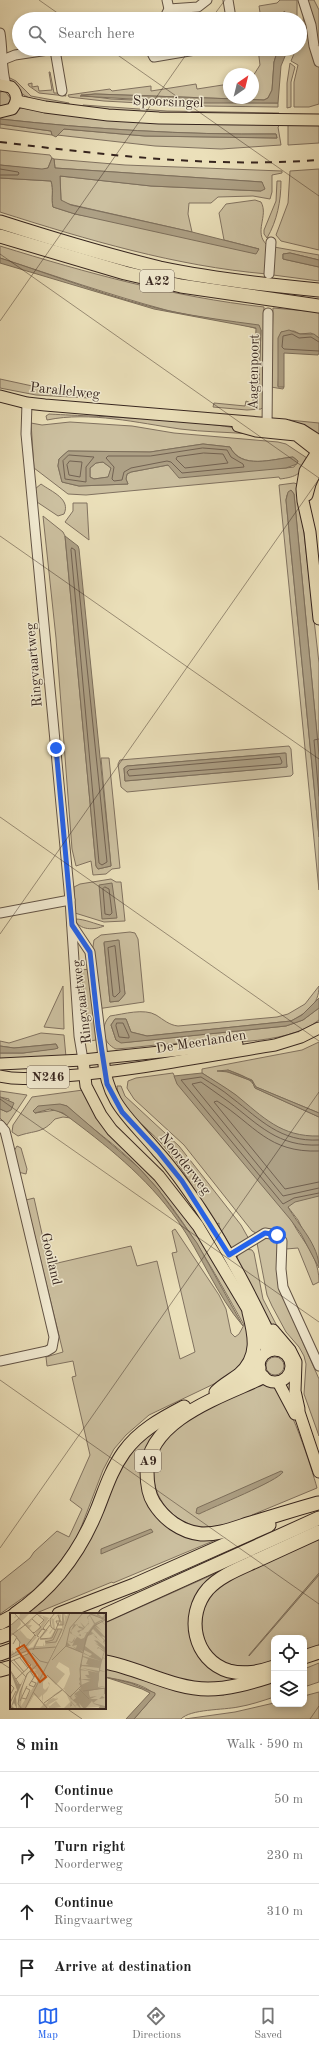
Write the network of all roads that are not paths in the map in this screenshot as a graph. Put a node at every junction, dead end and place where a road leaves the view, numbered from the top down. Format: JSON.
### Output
{"nodes":[{"id":1,"x":207,"y":0,"type":"edge"},
{"id":2,"x":228,"y":0,"type":"edge"},
{"id":3,"x":303,"y":0,"type":"edge"},
{"id":4,"x":168,"y":4,"type":"edge"},
{"id":5,"x":230,"y":12,"type":"dead end"},
{"id":6,"x":307,"y":12,"type":"edge"},
{"id":7,"x":307,"y":12,"type":"edge"},
{"id":8,"x":0,"y":33,"type":"edge"},
{"id":9,"x":12,"y":56,"type":"edge"},
{"id":10,"x":56,"y":56,"type":"edge"},
{"id":11,"x":2,"y":60,"type":"edge"},
{"id":12,"x":319,"y":62,"type":"edge"},
{"id":13,"x":3,"y":85,"type":"edge"},
{"id":14,"x":62,"y":91,"type":"dead end"},
{"id":15,"x":17,"y":101,"type":"junction"},
{"id":16,"x":0,"y":112,"type":"edge"},
{"id":17,"x":319,"y":120,"type":"edge"},
{"id":18,"x":0,"y":222,"type":"edge"},
{"id":19,"x":0,"y":236,"type":"edge"},
{"id":20,"x":271,"y":242,"type":"dead end"},
{"id":21,"x":269,"y":274,"type":"dead end"},
{"id":22,"x":319,"y":290,"type":"edge"},
{"id":23,"x":319,"y":306,"type":"edge"},
{"id":24,"x":268,"y":313,"type":"dead end"},
{"id":25,"x":0,"y":396,"type":"edge"},
{"id":26,"x":0,"y":402,"type":"edge"},
{"id":27,"x":26,"y":406,"type":"junction"},
{"id":28,"x":267,"y":427,"type":"junction"},
{"id":29,"x":318,"y":448,"type":"edge"},
{"id":30,"x":319,"y":464,"type":"edge"},
{"id":31,"x":306,"y":512,"type":"junction"},
{"id":32,"x":319,"y":619,"type":"edge"},
{"id":33,"x":70,"y":900,"type":"junction"},
{"id":34,"x":0,"y":913,"type":"edge"},
{"id":35,"x":72,"y":925,"type":"junction"},
{"id":36,"x":319,"y":1028,"type":"edge"},
{"id":37,"x":301,"y":1037,"type":"junction"},
{"id":38,"x":103,"y":1057,"type":"junction"},
{"id":39,"x":83,"y":1060,"type":"junction"},
{"id":40,"x":0,"y":1064,"type":"edge"},
{"id":41,"x":104,"y":1072,"type":"junction"},
{"id":42,"x":84,"y":1074,"type":"junction"},
{"id":43,"x":0,"y":1076,"type":"edge"},
{"id":44,"x":1,"y":1125,"type":"edge"},
{"id":45,"x":229,"y":1255,"type":"junction"},
{"id":46,"x":252,"y":1308,"type":"junction"},
{"id":47,"x":272,"y":1351,"type":"junction"},
{"id":48,"x":0,"y":1362,"type":"edge"},
{"id":49,"x":319,"y":1366,"type":"edge"},
{"id":50,"x":261,"y":1372,"type":"junction"},
{"id":51,"x":282,"y":1380,"type":"junction"},
{"id":52,"x":216,"y":1392,"type":"junction"},
{"id":53,"x":299,"y":1409,"type":"junction"},
{"id":54,"x":303,"y":1426,"type":"junction"},
{"id":55,"x":319,"y":1472,"type":"edge"},
{"id":56,"x":318,"y":1502,"type":"edge"},
{"id":57,"x":319,"y":1518,"type":"edge"},
{"id":58,"x":319,"y":1532,"type":"edge"},
{"id":59,"x":16,"y":1613,"type":"edge"},
{"id":60,"x":61,"y":1613,"type":"edge"},
{"id":61,"x":106,"y":1615,"type":"edge"},
{"id":62,"x":10,"y":1618,"type":"edge"},
{"id":63,"x":0,"y":1623,"type":"edge"},
{"id":64,"x":10,"y":1633,"type":"edge"},
{"id":65,"x":0,"y":1637,"type":"edge"},
{"id":66,"x":10,"y":1650,"type":"edge"},
{"id":67,"x":319,"y":1652,"type":"edge"},
{"id":68,"x":0,"y":1654,"type":"edge"},
{"id":69,"x":307,"y":1656,"type":"edge"},
{"id":70,"x":319,"y":1660,"type":"edge"},
{"id":71,"x":106,"y":1662,"type":"edge"},
{"id":72,"x":307,"y":1663,"type":"edge"},
{"id":73,"x":10,"y":1666,"type":"edge"},
{"id":74,"x":271,"y":1668,"type":"edge"},
{"id":75,"x":0,"y":1670,"type":"edge"},
{"id":76,"x":271,"y":1676,"type":"edge"}],
"edges":[{"from":1,"to":4,"type":"street"},
{"from":2,"to":5,"type":"street"},
{"from":3,"to":7,"type":"street"},
{"from":6,"to":12,"type":"street"},
{"from":8,"to":11,"type":"street"},
{"from":9,"to":11,"type":"street"},
{"from":10,"to":14,"type":"street"},
{"from":11,"to":13,"type":"street"},
{"from":13,"to":15,"type":"main road"},
{"from":15,"to":16,"type":"main road"},
{"from":15,"to":17,"type":"main road","name":"Spoorsingel"},
{"from":18,"to":22,"type":"highway","number":"A22"},
{"from":19,"to":23,"type":"highway","number":"A22"},
{"from":20,"to":21,"type":"street"},
{"from":24,"to":28,"type":"street","name":"Aagtenpoort"},
{"from":25,"to":27,"type":"main road","name":"Parallelweg"},
{"from":26,"to":27,"type":"main road","name":"Parallelweg"},
{"from":27,"to":28,"type":"main road","name":"Parallelweg"},
{"from":27,"to":33,"type":"street","name":"Ringvaartweg"},
{"from":28,"to":29,"type":"main road","name":"Parallelweg"},
{"from":29,"to":31,"type":"main road"},
{"from":30,"to":31,"type":"main road"},
{"from":31,"to":32,"type":"main road"},
{"from":33,"to":34,"type":"street"},
{"from":33,"to":35,"type":"street","name":"Ringvaartweg"},
{"from":35,"to":38,"type":"street","name":"Ringvaartweg"},
{"from":35,"to":39,"type":"street","name":"Ringvaartweg"},
{"from":36,"to":37,"type":"main road","name":"De Meerlanden"},
{"from":37,"to":38,"type":"main road","name":"De Meerlanden"},
{"from":37,"to":41,"type":"main road","name":"De Meerlanden"},
{"from":38,"to":39,"type":"main road","number":"N246"},
{"from":38,"to":41,"type":"main road","name":"Noorderweg","number":"N246"},
{"from":39,"to":40,"type":"main road","number":"N246"},
{"from":39,"to":42,"type":"main road","name":"Noorderweg","number":"N246"},
{"from":41,"to":42,"type":"main road","number":"N246"},
{"from":41,"to":45,"type":"main road","name":"Noorderweg","number":"N246"},
{"from":42,"to":43,"type":"main road","number":"N246"},
{"from":42,"to":46,"type":"main road","name":"Noorderweg","number":"N246"},
{"from":44,"to":48,"type":"street","name":"Gooiland"},
{"from":45,"to":46,"type":"main road","name":"Noorderweg","number":"N246"},
{"from":45,"to":49,"type":"street"},
{"from":46,"to":47,"type":"main road","name":"Noorderweg","number":"N246"},
{"from":46,"to":52,"type":"highway"},
{"from":46,"to":53,"type":"main road","name":"Noorderweg","number":"N246"},
{"from":47,"to":50,"type":"main road"},
{"from":47,"to":51,"type":"main road","number":"N246"},
{"from":50,"to":51,"type":"main road"},
{"from":50,"to":52,"type":"highway","number":"A9"},
{"from":50,"to":56,"type":"highway","number":"A9"},
{"from":51,"to":53,"type":"main road","name":"Noorderweg","number":"N246"},
{"from":51,"to":54,"type":"main road","name":"Noorderweg","number":"N246"},
{"from":52,"to":59,"type":"highway","number":"A9"},
{"from":53,"to":54,"type":"main road","name":"Noorderweg","number":"N246"},
{"from":54,"to":55,"type":"main road","name":"Noorderweg","number":"N246"},
{"from":56,"to":60,"type":"highway","number":"A9"},
{"from":57,"to":61,"type":"highway"},
{"from":58,"to":74,"type":"highway"},
{"from":62,"to":63,"type":"highway"},
{"from":64,"to":65,"type":"highway"},
{"from":66,"to":68,"type":"highway"},
{"from":67,"to":69,"type":"highway"},
{"from":70,"to":72,"type":"highway"},
{"from":71,"to":76,"type":"highway"},
{"from":73,"to":75,"type":"highway"}]}
